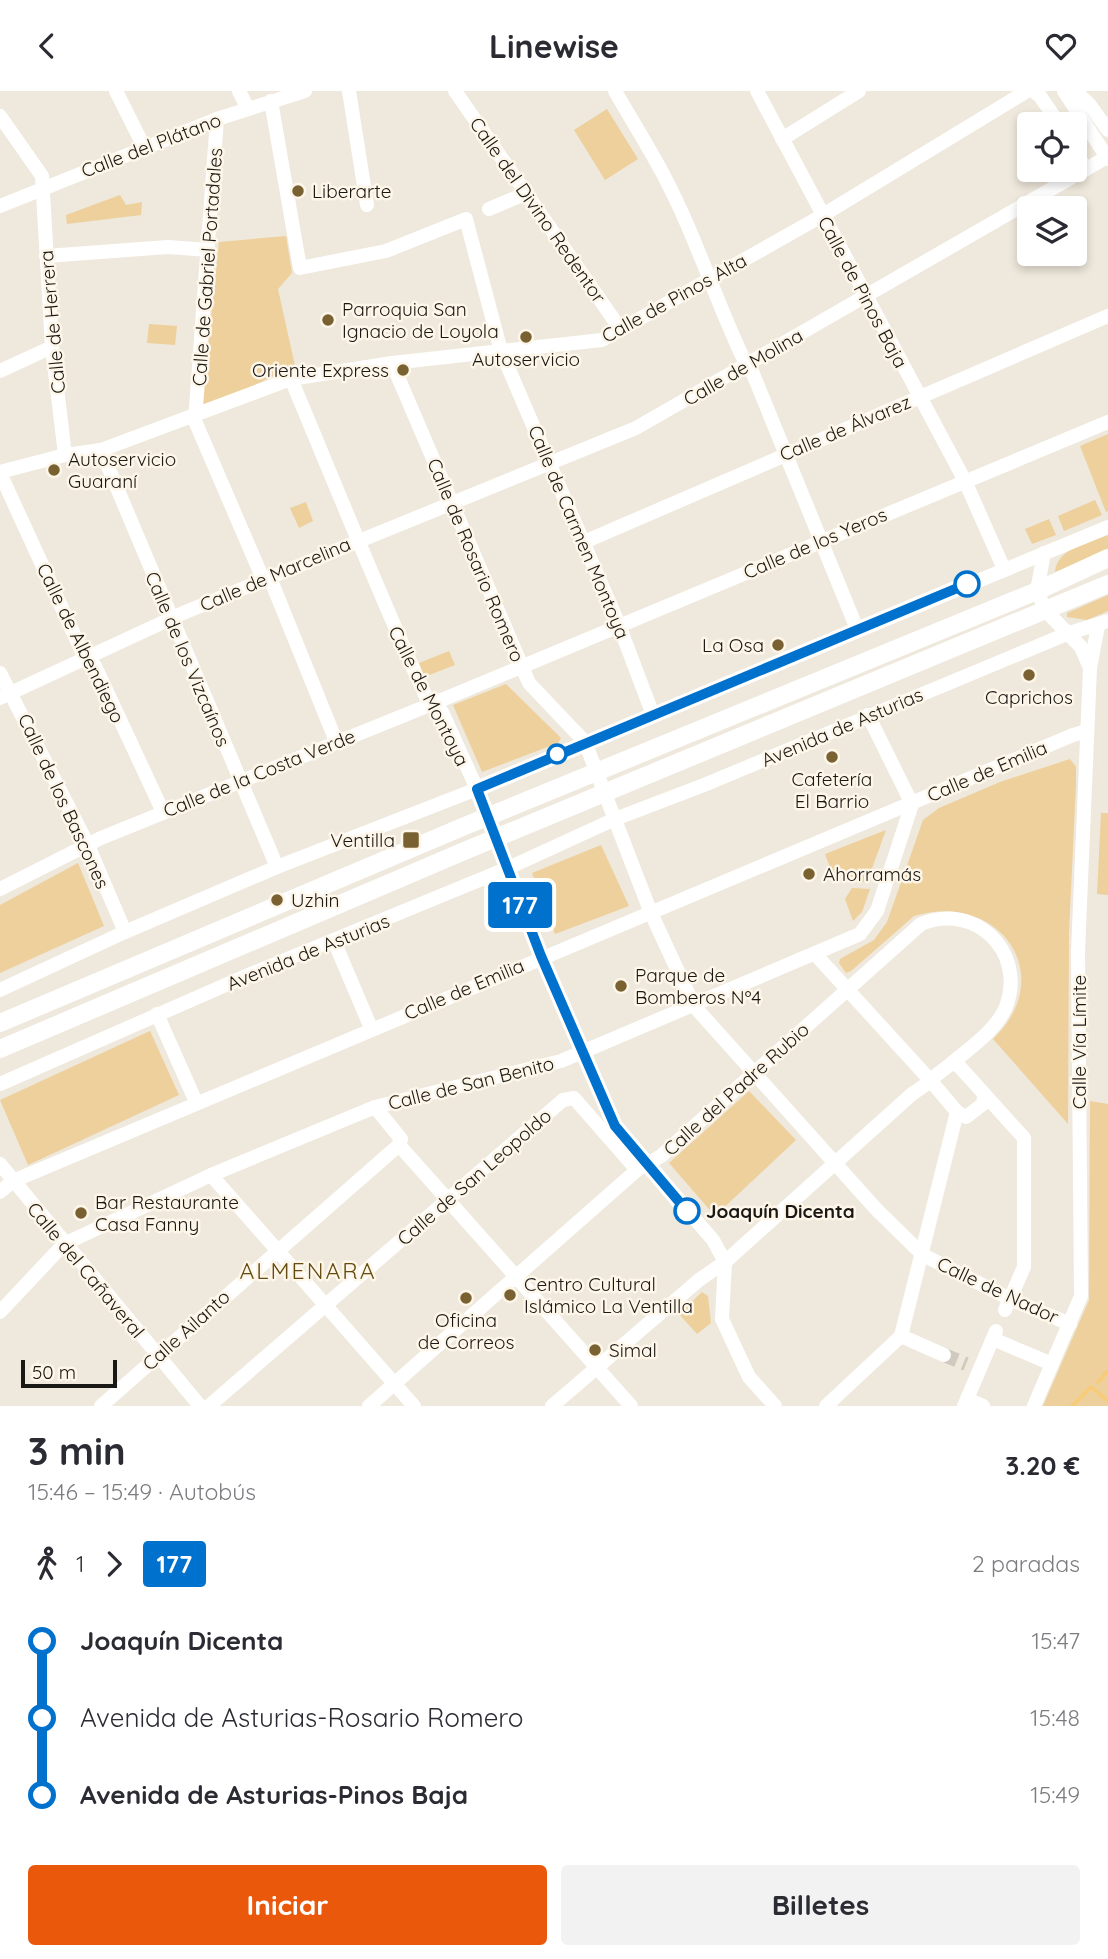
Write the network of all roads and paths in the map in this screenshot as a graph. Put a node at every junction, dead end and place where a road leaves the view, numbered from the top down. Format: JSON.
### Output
{"nodes":[{"id":1,"x":116,"y":91,"type":"edge"},
{"id":2,"x":239,"y":91,"type":"edge"},
{"id":3,"x":305,"y":91,"type":"edge"},
{"id":4,"x":349,"y":91,"type":"edge"},
{"id":5,"x":455,"y":91,"type":"edge"},
{"id":6,"x":615,"y":91,"type":"edge"},
{"id":7,"x":757,"y":91,"type":"edge"},
{"id":8,"x":859,"y":91,"type":"edge"},
{"id":9,"x":1027,"y":91,"type":"edge"},
{"id":10,"x":1032,"y":91,"type":"edge"},
{"id":11,"x":1064,"y":91,"type":"edge"},
{"id":12,"x":1075,"y":91,"type":"edge"},
{"id":13,"x":271,"y":101,"type":"junction"},
{"id":14,"x":248,"y":109,"type":"junction"},
{"id":15,"x":1051,"y":112,"type":"edge"},
{"id":16,"x":0,"y":115,"type":"edge"},
{"id":17,"x":217,"y":119,"type":"junction"},
{"id":18,"x":1108,"y":130,"type":"edge"},
{"id":19,"x":782,"y":139,"type":"junction"},
{"id":20,"x":144,"y":148,"type":"junction"},
{"id":21,"x":1107,"y":158,"type":"edge"},
{"id":22,"x":1087,"y":168,"type":"edge"},
{"id":23,"x":1064,"y":182,"type":"edge"},
{"id":24,"x":41,"y":188,"type":"junction"},
{"id":25,"x":527,"y":193,"type":"junction"},
{"id":26,"x":367,"y":205,"type":"dead end"},
{"id":27,"x":0,"y":206,"type":"edge"},
{"id":28,"x":489,"y":209,"type":"dead end"},
{"id":29,"x":823,"y":215,"type":"junction"},
{"id":30,"x":209,"y":250,"type":"junction"},
{"id":31,"x":46,"y":256,"type":"junction"},
{"id":32,"x":710,"y":279,"type":"junction"},
{"id":33,"x":866,"y":298,"type":"junction"},
{"id":34,"x":1108,"y":316,"type":"edge"},
{"id":35,"x":621,"y":330,"type":"junction"},
{"id":36,"x":52,"y":347,"type":"junction"},
{"id":37,"x":501,"y":351,"type":"junction"},
{"id":38,"x":392,"y":363,"type":"junction"},
{"id":39,"x":748,"y":363,"type":"junction"},
{"id":40,"x":0,"y":371,"type":"edge"},
{"id":41,"x":291,"y":379,"type":"junction"},
{"id":42,"x":918,"y":397,"type":"junction"},
{"id":43,"x":198,"y":416,"type":"junction"},
{"id":44,"x":1108,"y":422,"type":"edge"},
{"id":45,"x":101,"y":450,"type":"junction"},
{"id":46,"x":784,"y":454,"type":"junction"},
{"id":47,"x":65,"y":455,"type":"junction"},
{"id":48,"x":550,"y":463,"type":"junction"},
{"id":49,"x":0,"y":473,"type":"edge"},
{"id":50,"x":965,"y":481,"type":"junction"},
{"id":51,"x":451,"y":504,"type":"junction"},
{"id":52,"x":1108,"y":527,"type":"edge"},
{"id":53,"x":359,"y":539,"type":"junction"},
{"id":54,"x":822,"y":540,"type":"junction"},
{"id":55,"x":584,"y":542,"type":"junction"},
{"id":56,"x":1044,"y":553,"type":"junction"},
{"id":57,"x":1108,"y":558,"type":"edge"},
{"id":58,"x":1004,"y":569,"type":"junction"},
{"id":59,"x":263,"y":579,"type":"junction"},
{"id":60,"x":1108,"y":584,"type":"edge"},
{"id":61,"x":1037,"y":591,"type":"junction"},
{"id":62,"x":1046,"y":611,"type":"junction"},
{"id":63,"x":170,"y":619,"type":"junction"},
{"id":64,"x":1103,"y":624,"type":"edge"},
{"id":65,"x":619,"y":625,"type":"junction"},
{"id":66,"x":857,"y":629,"type":"junction"},
{"id":67,"x":1069,"y":633,"type":"junction"},
{"id":68,"x":89,"y":660,"type":"junction"},
{"id":69,"x":522,"y":666,"type":"junction"},
{"id":70,"x":1090,"y":668,"type":"junction"},
{"id":71,"x":0,"y":673,"type":"edge"},
{"id":72,"x":5,"y":696,"type":"edge"},
{"id":73,"x":432,"y":704,"type":"junction"},
{"id":74,"x":653,"y":715,"type":"junction"},
{"id":75,"x":868,"y":715,"type":"junction"},
{"id":76,"x":1087,"y":731,"type":"junction"},
{"id":77,"x":336,"y":741,"type":"junction"},
{"id":78,"x":585,"y":742,"type":"junction"},
{"id":79,"x":598,"y":774,"type":"junction"},
{"id":80,"x":240,"y":780,"type":"junction"},
{"id":81,"x":477,"y":789,"type":"junction"},
{"id":82,"x":606,"y":793,"type":"junction"},
{"id":83,"x":912,"y":804,"type":"junction"},
{"id":84,"x":163,"y":812,"type":"junction"},
{"id":85,"x":486,"y":817,"type":"junction"},
{"id":86,"x":615,"y":818,"type":"junction"},
{"id":87,"x":495,"y":840,"type":"junction"},
{"id":88,"x":87,"y":843,"type":"junction"},
{"id":89,"x":277,"y":867,"type":"junction"},
{"id":90,"x":506,"y":869,"type":"junction"},
{"id":91,"x":0,"y":889,"type":"edge"},
{"id":92,"x":651,"y":913,"type":"junction"},
{"id":93,"x":125,"y":932,"type":"junction"},
{"id":94,"x":334,"y":941,"type":"junction"},
{"id":95,"x":815,"y":954,"type":"junction"},
{"id":96,"x":541,"y":956,"type":"junction"},
{"id":97,"x":846,"y":988,"type":"junction"},
{"id":98,"x":0,"y":990,"type":"edge"},
{"id":99,"x":694,"y":1006,"type":"junction"},
{"id":100,"x":157,"y":1014,"type":"junction"},
{"id":101,"x":0,"y":1023,"type":"edge"},
{"id":102,"x":371,"y":1028,"type":"junction"},
{"id":103,"x":0,"y":1049,"type":"edge"},
{"id":104,"x":584,"y":1052,"type":"junction"},
{"id":105,"x":952,"y":1063,"type":"junction"},
{"id":106,"x":754,"y":1073,"type":"junction"},
{"id":107,"x":930,"y":1081,"type":"junction"},
{"id":108,"x":0,"y":1084,"type":"edge"},
{"id":109,"x":985,"y":1096,"type":"junction"},
{"id":110,"x":196,"y":1102,"type":"junction"},
{"id":111,"x":376,"y":1107,"type":"junction"},
{"id":112,"x":957,"y":1112,"type":"junction"},
{"id":113,"x":400,"y":1145,"type":"junction"},
{"id":114,"x":834,"y":1162,"type":"junction"},
{"id":115,"x":0,"y":1164,"type":"edge"},
{"id":116,"x":642,"y":1167,"type":"junction"},
{"id":117,"x":211,"y":1175,"type":"junction"},
{"id":118,"x":13,"y":1181,"type":"junction"},
{"id":119,"x":0,"y":1192,"type":"edge"},
{"id":120,"x":447,"y":1199,"type":"junction"},
{"id":121,"x":64,"y":1244,"type":"junction"},
{"id":122,"x":276,"y":1250,"type":"junction"},
{"id":123,"x":923,"y":1255,"type":"junction"},
{"id":124,"x":725,"y":1262,"type":"junction"},
{"id":125,"x":516,"y":1276,"type":"junction"},
{"id":126,"x":1008,"y":1304,"type":"junction"},
{"id":127,"x":327,"y":1305,"type":"junction"},
{"id":128,"x":0,"y":1313,"type":"edge"},
{"id":129,"x":1070,"y":1324,"type":"junction"},
{"id":130,"x":901,"y":1336,"type":"junction"},
{"id":131,"x":157,"y":1355,"type":"junction"},
{"id":132,"x":944,"y":1355,"type":"tunnel mouth"},
{"id":133,"x":1052,"y":1364,"type":"junction"},
{"id":134,"x":597,"y":1367,"type":"junction"},
{"id":135,"x":395,"y":1384,"type":"junction"},
{"id":136,"x":965,"y":1403,"type":"edge"},
{"id":137,"x":101,"y":1406,"type":"edge"},
{"id":138,"x":200,"y":1406,"type":"edge"},
{"id":139,"x":209,"y":1406,"type":"edge"},
{"id":140,"x":369,"y":1406,"type":"edge"},
{"id":141,"x":414,"y":1406,"type":"edge"},
{"id":142,"x":552,"y":1406,"type":"edge"},
{"id":143,"x":631,"y":1406,"type":"edge"},
{"id":144,"x":775,"y":1406,"type":"edge"},
{"id":145,"x":826,"y":1406,"type":"edge"},
{"id":146,"x":983,"y":1406,"type":"edge"},
{"id":147,"x":1034,"y":1406,"type":"edge"}],
"edges":[{"from":1,"to":20,"type":"street"},
{"from":2,"to":14,"type":"street"},
{"from":3,"to":13,"type":"street","name":"Calle del Plátano"},
{"from":4,"to":26,"type":"street"},
{"from":5,"to":25,"type":"street","name":"Calle del Divino Redentor"},
{"from":6,"to":32,"type":"street"},
{"from":7,"to":19,"type":"street","name":"Calle de Pinos Baja"},
{"from":8,"to":19,"type":"street"},
{"from":9,"to":29,"type":"street","name":"Calle de Pinos Alta"},
{"from":10,"to":15,"type":"street"},
{"from":11,"to":21,"type":"street"},
{"from":12,"to":18,"type":"street"},
{"from":13,"to":14,"type":"street","name":"Calle del Plátano"},
{"from":13,"to":37,"type":"street","name":"Calle de Carmen Montoya"},
{"from":14,"to":17,"type":"street","name":"Calle del Plátano"},
{"from":16,"to":24,"type":"street","name":"Calle de Herrera"},
{"from":17,"to":20,"type":"street","name":"Calle del Plátano"},
{"from":17,"to":30,"type":"street","name":"Calle de Gabriel Portadales"},
{"from":19,"to":29,"type":"street","name":"Calle de Pinos Baja"},
{"from":20,"to":24,"type":"street","name":"Calle del Plátano"},
{"from":21,"to":22,"type":"street","name":"Calle de Molina"},
{"from":23,"to":33,"type":"street","name":"Calle de Molina"},
{"from":24,"to":27,"type":"street","name":"Calle del Plátano"},
{"from":24,"to":31,"type":"street","name":"Calle de Herrera"},
{"from":25,"to":28,"type":"street"},
{"from":25,"to":35,"type":"street","name":"Calle del Divino Redentor"},
{"from":29,"to":32,"type":"street","name":"Calle de Pinos Alta"},
{"from":29,"to":33,"type":"street","name":"Calle de Pinos Baja"},
{"from":30,"to":31,"type":"street"},
{"from":30,"to":43,"type":"street","name":"Calle de Gabriel Portadales"},
{"from":31,"to":36,"type":"street","name":"Calle de Herrera"},
{"from":32,"to":35,"type":"street","name":"Calle de Pinos Alta"},
{"from":32,"to":39,"type":"street"},
{"from":33,"to":39,"type":"street","name":"Calle de Molina"},
{"from":33,"to":42,"type":"street","name":"Calle de Pinos Baja"},
{"from":34,"to":42,"type":"street","name":"Calle de Álvarez"},
{"from":35,"to":37,"type":"street","name":"Calle de Pinos Alta"},
{"from":36,"to":40,"type":"street"},
{"from":36,"to":47,"type":"street","name":"Calle de Herrera"},
{"from":37,"to":38,"type":"street","name":"Calle de Pinos Alta"},
{"from":37,"to":48,"type":"street","name":"Calle de Carmen Montoya"},
{"from":38,"to":41,"type":"street","name":"Calle de Pinos Alta"},
{"from":38,"to":51,"type":"street","name":"Calle de Rosario Romero"},
{"from":39,"to":46,"type":"street"},
{"from":39,"to":48,"type":"street","name":"Calle de Molina"},
{"from":41,"to":43,"type":"street","name":"Calle de Pinos Alta"},
{"from":41,"to":53,"type":"street","name":"Calle de Montoya"},
{"from":42,"to":46,"type":"street","name":"Calle de Álvarez"},
{"from":42,"to":50,"type":"street","name":"Calle de Pinos Baja"},
{"from":43,"to":45,"type":"street","name":"Calle de Pinos Alta"},
{"from":43,"to":59,"type":"street","name":"Calle de Gabriel Portadales"},
{"from":44,"to":50,"type":"street","name":"Calle de los Yeros"},
{"from":45,"to":47,"type":"street","name":"Calle de Pinos Alta"},
{"from":45,"to":63,"type":"street","name":"Calle de los Vizcaínos"},
{"from":46,"to":54,"type":"street"},
{"from":46,"to":55,"type":"street","name":"Calle de Álvarez"},
{"from":47,"to":49,"type":"street","name":"Calle de Pinos Alta"},
{"from":48,"to":51,"type":"street","name":"Calle de Molina"},
{"from":48,"to":55,"type":"street","name":"Calle de Carmen Montoya"},
{"from":49,"to":68,"type":"street","name":"Calle de Albendiego"},
{"from":50,"to":54,"type":"street","name":"Calle de los Yeros"},
{"from":50,"to":58,"type":"street","name":"Calle de Pinos Baja"},
{"from":51,"to":53,"type":"street","name":"Calle de Molina"},
{"from":51,"to":69,"type":"street","name":"Calle de Rosario Romero"},
{"from":52,"to":56,"type":"street"},
{"from":53,"to":59,"type":"street","name":"Calle de Marcelina"},
{"from":53,"to":73,"type":"street","name":"Calle de Montoya"},
{"from":54,"to":65,"type":"street","name":"Calle de los Yeros"},
{"from":54,"to":66,"type":"street"},
{"from":55,"to":65,"type":"street","name":"Calle de Carmen Montoya"},
{"from":56,"to":58,"type":"street"},
{"from":56,"to":61,"type":"street"},
{"from":57,"to":61,"type":"main road"},
{"from":58,"to":66,"type":"street"},
{"from":59,"to":63,"type":"street","name":"Calle de Marcelina"},
{"from":59,"to":77,"type":"street","name":"Calle de Gabriel Portadales"},
{"from":60,"to":62,"type":"main road","name":"Avenida de Asturias"},
{"from":61,"to":62,"type":"street"},
{"from":61,"to":79,"type":"main road"},
{"from":62,"to":67,"type":"street"},
{"from":62,"to":82,"type":"main road","name":"Avenida de Asturias"},
{"from":63,"to":68,"type":"street","name":"Calle de Marcelina"},
{"from":63,"to":80,"type":"street","name":"Calle de los Vizcaínos"},
{"from":64,"to":67,"type":"street","name":"Avenida de Asturias"},
{"from":64,"to":70,"type":"street","name":"Calle Vía Límite"},
{"from":65,"to":69,"type":"street","name":"Calle de los Yeros"},
{"from":65,"to":74,"type":"street","name":"Calle de Carmen Montoya"},
{"from":66,"to":74,"type":"street"},
{"from":67,"to":70,"type":"street"},
{"from":67,"to":75,"type":"street","name":"Avenida de Asturias"},
{"from":68,"to":72,"type":"street","name":"Calle de Marcelina"},
{"from":68,"to":84,"type":"street","name":"Calle de Albendiego"},
{"from":69,"to":73,"type":"street","name":"Calle de la Costa Verde"},
{"from":69,"to":78,"type":"street","name":"Calle de Rosario Romero"},
{"from":70,"to":76,"type":"street","name":"Calle Vía Límite"},
{"from":71,"to":72,"type":"street","name":"Calle de los Bascones"},
{"from":72,"to":88,"type":"street","name":"Calle de los Bascones"},
{"from":73,"to":77,"type":"street","name":"Calle de la Costa Verde"},
{"from":73,"to":81,"type":"street","name":"Calle de Montoya"},
{"from":74,"to":78,"type":"street"},
{"from":75,"to":83,"type":"street"},
{"from":75,"to":86,"type":"street","name":"Avenida de Asturias"},
{"from":76,"to":83,"type":"street","name":"Calle de Emilia"},
{"from":76,"to":129,"type":"street","name":"Calle Vía Límite"},
{"from":77,"to":80,"type":"street","name":"Calle de la Costa Verde"},
{"from":78,"to":79,"type":"street"},
{"from":78,"to":81,"type":"street"},
{"from":79,"to":82,"type":"street"},
{"from":79,"to":85,"type":"main road"},
{"from":80,"to":84,"type":"street","name":"Calle de la Costa Verde"},
{"from":80,"to":89,"type":"street","name":"Calle de los Vizcaínos"},
{"from":81,"to":85,"type":"street","name":"Calle de Montoya"},
{"from":81,"to":89,"type":"street"},
{"from":82,"to":86,"type":"street"},
{"from":82,"to":87,"type":"main road","name":"Avenida de Asturias"},
{"from":83,"to":92,"type":"street","name":"Calle de Emilia"},
{"from":83,"to":95,"type":"street","name":"Calle de San Benito"},
{"from":84,"to":88,"type":"street","name":"Calle de la Costa Verde"},
{"from":85,"to":87,"type":"street","name":"Calle de Montoya"},
{"from":85,"to":101,"type":"main road"},
{"from":86,"to":90,"type":"street","name":"Avenida de Asturias"},
{"from":86,"to":92,"type":"street","name":"Calle de Nador"},
{"from":87,"to":90,"type":"street","name":"Calle de Montoya"},
{"from":87,"to":103,"type":"main road","name":"Avenida de Asturias"},
{"from":88,"to":91,"type":"street","name":"Calle de la Costa Verde"},
{"from":88,"to":93,"type":"street","name":"Calle de los Bascones"},
{"from":89,"to":93,"type":"street"},
{"from":90,"to":94,"type":"street","name":"Avenida de Asturias"},
{"from":90,"to":96,"type":"street","name":"Calle de Montoya"},
{"from":92,"to":96,"type":"street","name":"Calle de Emilia"},
{"from":92,"to":99,"type":"street","name":"Calle de Nador"},
{"from":93,"to":98,"type":"street"},
{"from":94,"to":100,"type":"street","name":"Avenida de Asturias"},
{"from":94,"to":102,"type":"street"},
{"from":95,"to":97,"type":"street"},
{"from":95,"to":99,"type":"street","name":"Calle de San Benito"},
{"from":96,"to":102,"type":"street","name":"Calle de Emilia"},
{"from":96,"to":104,"type":"street","name":"Calle de Montoya"},
{"from":97,"to":105,"type":"street","name":"Calle del Padre Rubio"},
{"from":97,"to":106,"type":"street","name":"Calle del Padre Rubio"},
{"from":97,"to":107,"type":"street"},
{"from":99,"to":104,"type":"street","name":"Calle de San Benito"},
{"from":99,"to":106,"type":"street","name":"Calle de Nador"},
{"from":100,"to":108,"type":"street","name":"Avenida de Asturias"},
{"from":100,"to":110,"type":"street"},
{"from":102,"to":110,"type":"street","name":"Calle de Emilia"},
{"from":104,"to":111,"type":"street","name":"Calle de San Benito"},
{"from":104,"to":116,"type":"street","name":"Calle de Montoya"},
{"from":105,"to":107,"type":"street"},
{"from":105,"to":109,"type":"street"},
{"from":106,"to":114,"type":"street","name":"Calle de Nador"},
{"from":106,"to":116,"type":"street","name":"Calle del Padre Rubio"},
{"from":107,"to":112,"type":"street"},
{"from":107,"to":114,"type":"street"},
{"from":109,"to":112,"type":"street"},
{"from":109,"to":126,"type":"street"},
{"from":110,"to":118,"type":"street","name":"Calle de Emilia"},
{"from":111,"to":113,"type":"street"},
{"from":111,"to":117,"type":"street","name":"Calle de San Benito"},
{"from":112,"to":123,"type":"street"},
{"from":113,"to":120,"type":"street"},
{"from":113,"to":122,"type":"street","name":"Calle Ailanto"},
{"from":114,"to":123,"type":"street","name":"Calle de Nador"},
{"from":114,"to":124,"type":"street"},
{"from":115,"to":118,"type":"street","name":"Calle del Cañaveral"},
{"from":116,"to":120,"type":"street","name":"Calle de San Leopoldo"},
{"from":116,"to":124,"type":"street"},
{"from":116,"to":125,"type":"street","name":"Calle del Padre Rubio"},
{"from":117,"to":121,"type":"street","name":"Calle de San Benito"},
{"from":117,"to":122,"type":"street"},
{"from":118,"to":119,"type":"street","name":"Calle de Emilia"},
{"from":118,"to":121,"type":"street","name":"Calle del Cañaveral"},
{"from":120,"to":125,"type":"street"},
{"from":120,"to":127,"type":"street","name":"Calle de San Leopoldo"},
{"from":121,"to":128,"type":"street","name":"Calle de San Benito"},
{"from":121,"to":131,"type":"street","name":"Calle del Cañaveral"},
{"from":122,"to":127,"type":"street"},
{"from":122,"to":131,"type":"street","name":"Calle Ailanto"},
{"from":123,"to":126,"type":"street","name":"Calle de Nador"},
{"from":123,"to":130,"type":"street"},
{"from":124,"to":134,"type":"street"},
{"from":124,"to":144,"type":"street"},
{"from":125,"to":134,"type":"street"},
{"from":125,"to":135,"type":"street","name":"Calle del Padre Rubio"},
{"from":126,"to":129,"type":"street","name":"Calle de Nador"},
{"from":127,"to":135,"type":"street"},
{"from":127,"to":139,"type":"street","name":"Calle de San Leopoldo"},
{"from":129,"to":133,"type":"street","name":"Calle Vía Límite"},
{"from":130,"to":132,"type":"street"},
{"from":130,"to":145,"type":"street"},
{"from":131,"to":137,"type":"street","name":"Calle Ailanto"},
{"from":131,"to":138,"type":"street","name":"Calle del Cañaveral"},
{"from":133,"to":136,"type":"street"},
{"from":133,"to":147,"type":"street","name":"Calle Vía Límite"},
{"from":134,"to":142,"type":"street"},
{"from":134,"to":143,"type":"street"},
{"from":135,"to":140,"type":"street","name":"Calle del Padre Rubio"},
{"from":135,"to":141,"type":"street"},
{"from":136,"to":146,"type":"street"}]}
